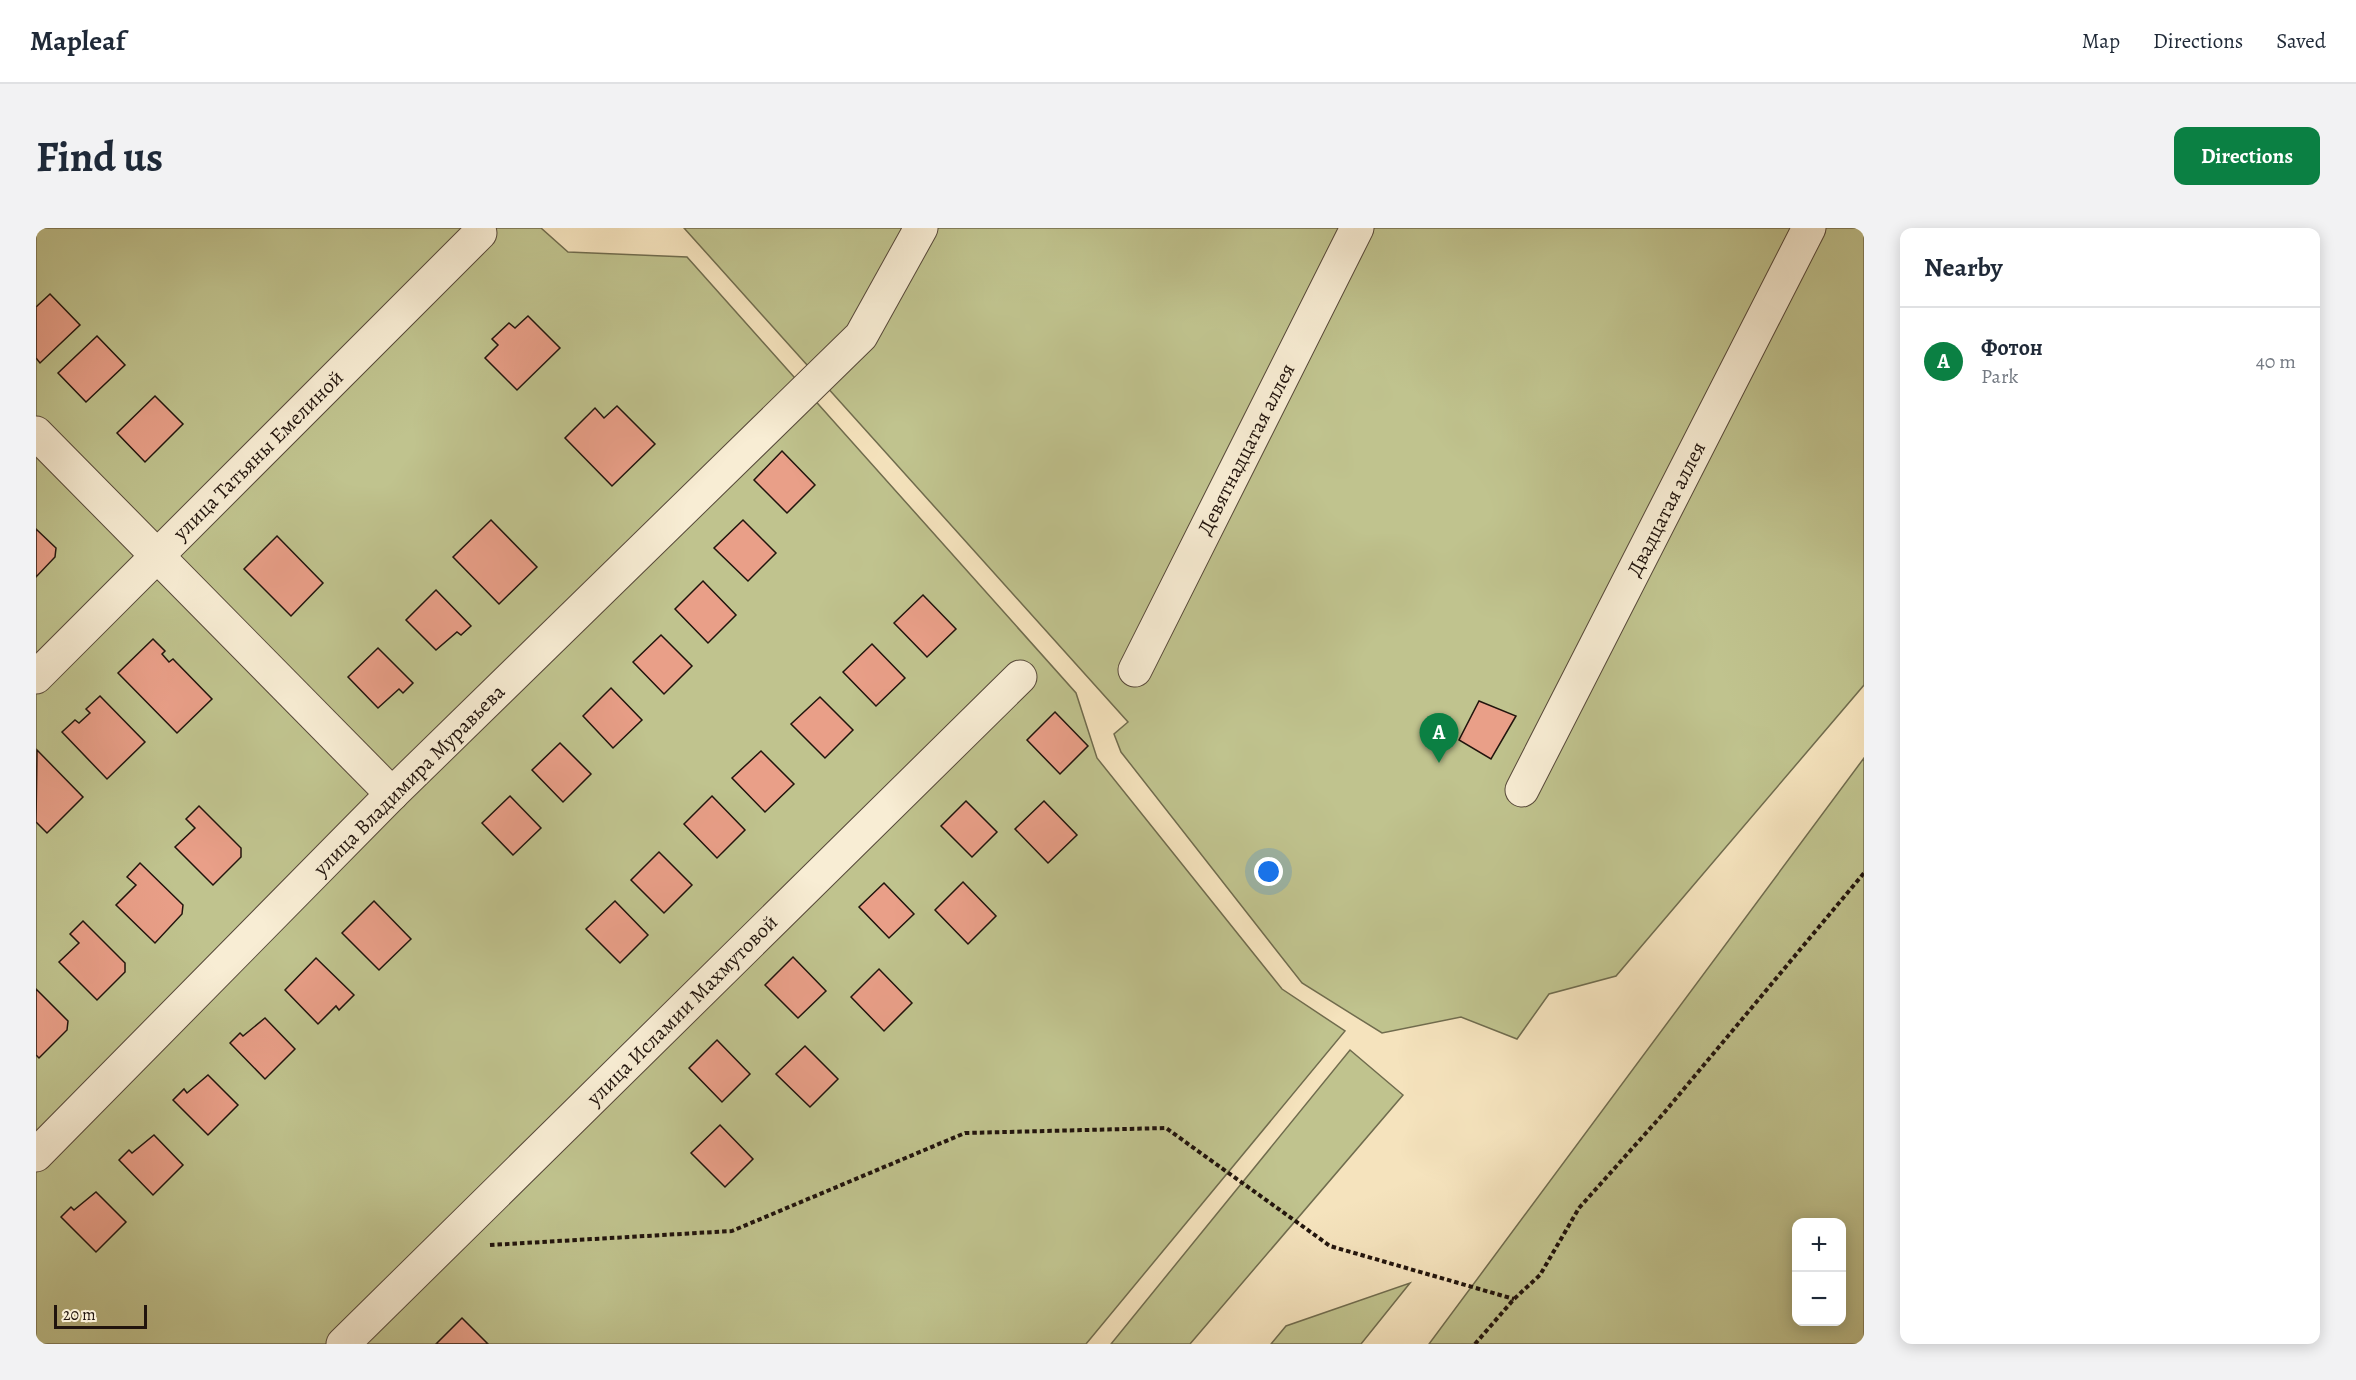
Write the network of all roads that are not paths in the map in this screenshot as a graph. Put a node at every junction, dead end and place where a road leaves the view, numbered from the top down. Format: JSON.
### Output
{"nodes":[{"id":1,"x":921,"y":228,"type":"edge"},
{"id":2,"x":1357,"y":228,"type":"edge"},
{"id":3,"x":1809,"y":228,"type":"edge"},
{"id":4,"x":480,"y":233,"type":"dead end"},
{"id":5,"x":36,"y":433,"type":"edge"},
{"id":6,"x":157,"y":556,"type":"junction"},
{"id":7,"x":1135,"y":670,"type":"dead end"},
{"id":8,"x":36,"y":677,"type":"edge"},
{"id":9,"x":1020,"y":677,"type":"dead end"},
{"id":10,"x":1522,"y":790,"type":"dead end"},
{"id":11,"x":392,"y":794,"type":"junction"},
{"id":12,"x":36,"y":1155,"type":"edge"},
{"id":13,"x":343,"y":1344,"type":"edge"}],
"edges":[{"from":1,"to":11,"type":"street","name":"улица Владимира Муравьева"},
{"from":2,"to":7,"type":"street","name":"Девятнадцатая аллея"},
{"from":3,"to":10,"type":"street","name":"Двадцатая аллея"},
{"from":4,"to":6,"type":"street","name":"улица Татьяны Емелиной"},
{"from":5,"to":6,"type":"street"},
{"from":6,"to":8,"type":"street","name":"улица Татьяны Емелиной"},
{"from":6,"to":11,"type":"street"},
{"from":9,"to":13,"type":"street","name":"улица Исламии Махмутовой"},
{"from":11,"to":12,"type":"street","name":"улица Владимира Муравьева"}]}
